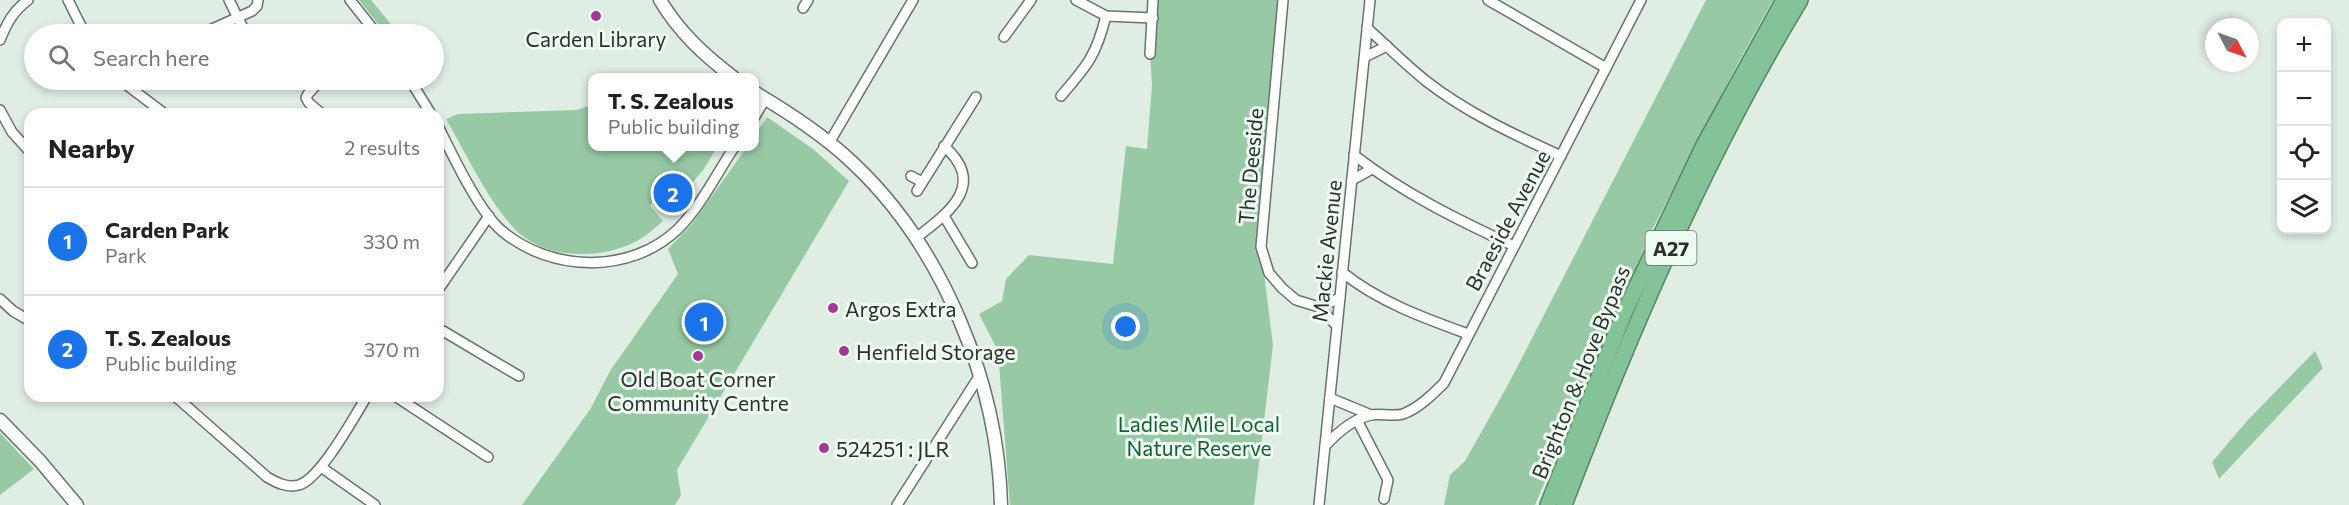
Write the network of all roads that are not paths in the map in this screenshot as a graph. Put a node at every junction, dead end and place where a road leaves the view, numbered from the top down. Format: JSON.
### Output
{"nodes":[{"id":1,"x":28,"y":0,"type":"edge"},
{"id":2,"x":68,"y":0,"type":"edge"},
{"id":3,"x":229,"y":0,"type":"edge"},
{"id":4,"x":258,"y":0,"type":"edge"},
{"id":5,"x":350,"y":0,"type":"edge"},
{"id":6,"x":660,"y":0,"type":"edge"},
{"id":7,"x":913,"y":0,"type":"edge"},
{"id":8,"x":1031,"y":0,"type":"edge"},
{"id":9,"x":1076,"y":0,"type":"edge"},
{"id":10,"x":1154,"y":0,"type":"edge"},
{"id":11,"x":1284,"y":0,"type":"edge"},
{"id":12,"x":1370,"y":0,"type":"edge"},
{"id":13,"x":1488,"y":0,"type":"edge"},
{"id":14,"x":1641,"y":0,"type":"edge"},
{"id":15,"x":1784,"y":0,"type":"edge"},
{"id":16,"x":1800,"y":0,"type":"edge"},
{"id":17,"x":1106,"y":16,"type":"junction"},
{"id":18,"x":237,"y":18,"type":"junction"},
{"id":19,"x":1153,"y":18,"type":"junction"},
{"id":20,"x":4,"y":20,"type":"edge"},
{"id":21,"x":80,"y":24,"type":"edge"},
{"id":22,"x":224,"y":24,"type":"edge"},
{"id":23,"x":240,"y":24,"type":"edge"},
{"id":24,"x":369,"y":24,"type":"edge"},
{"id":25,"x":1367,"y":28,"type":"junction"},
{"id":26,"x":1004,"y":37,"type":"dead end"},
{"id":27,"x":0,"y":40,"type":"edge"},
{"id":28,"x":1387,"y":46,"type":"junction"},
{"id":29,"x":1150,"y":54,"type":"dead end"},
{"id":30,"x":1365,"y":57,"type":"junction"},
{"id":31,"x":1606,"y":68,"type":"junction"},
{"id":32,"x":727,"y":73,"type":"edge"},
{"id":33,"x":133,"y":90,"type":"edge"},
{"id":34,"x":312,"y":90,"type":"edge"},
{"id":35,"x":416,"y":90,"type":"edge"},
{"id":36,"x":759,"y":95,"type":"edge"},
{"id":37,"x":976,"y":96,"type":"dead end"},
{"id":38,"x":1061,"y":96,"type":"dead end"},
{"id":39,"x":765,"y":99,"type":"junction"},
{"id":40,"x":157,"y":108,"type":"edge"},
{"id":41,"x":315,"y":108,"type":"edge"},
{"id":42,"x":427,"y":108,"type":"edge"},
{"id":43,"x":759,"y":109,"type":"edge"},
{"id":44,"x":0,"y":110,"type":"edge"},
{"id":45,"x":444,"y":137,"type":"edge"},
{"id":46,"x":829,"y":143,"type":"junction"},
{"id":47,"x":24,"y":145,"type":"edge"},
{"id":48,"x":944,"y":146,"type":"junction"},
{"id":49,"x":732,"y":151,"type":"edge"},
{"id":50,"x":1354,"y":155,"type":"junction"},
{"id":51,"x":1561,"y":156,"type":"junction"},
{"id":52,"x":1372,"y":169,"type":"junction"},
{"id":53,"x":911,"y":176,"type":"dead end"},
{"id":54,"x":1352,"y":180,"type":"junction"},
{"id":55,"x":922,"y":182,"type":"junction"},
{"id":56,"x":917,"y":191,"type":"dead end"},
{"id":57,"x":489,"y":216,"type":"junction"},
{"id":58,"x":944,"y":216,"type":"junction"},
{"id":59,"x":916,"y":238,"type":"junction"},
{"id":60,"x":1514,"y":246,"type":"junction"},
{"id":61,"x":972,"y":262,"type":"dead end"},
{"id":62,"x":1342,"y":272,"type":"junction"},
{"id":63,"x":444,"y":281,"type":"edge"},
{"id":64,"x":1360,"y":287,"type":"junction"},
{"id":65,"x":1340,"y":297,"type":"junction"},
{"id":66,"x":0,"y":299,"type":"edge"},
{"id":67,"x":1319,"y":307,"type":"junction"},
{"id":68,"x":24,"y":317,"type":"edge"},
{"id":69,"x":1337,"y":326,"type":"junction"},
{"id":70,"x":444,"y":332,"type":"edge"},
{"id":71,"x":1468,"y":334,"type":"junction"},
{"id":72,"x":980,"y":375,"type":"junction"},
{"id":73,"x":519,"y":376,"type":"dead end"},
{"id":74,"x":1330,"y":398,"type":"junction"},
{"id":75,"x":182,"y":402,"type":"edge"},
{"id":76,"x":363,"y":402,"type":"edge"},
{"id":77,"x":404,"y":402,"type":"edge"},
{"id":78,"x":1371,"y":415,"type":"junction"},
{"id":79,"x":0,"y":420,"type":"edge"},
{"id":80,"x":1357,"y":420,"type":"junction"},
{"id":81,"x":1325,"y":446,"type":"junction"},
{"id":82,"x":488,"y":457,"type":"dead end"},
{"id":83,"x":321,"y":466,"type":"junction"},
{"id":84,"x":1384,"y":499,"type":"dead end"},
{"id":85,"x":77,"y":505,"type":"edge"},
{"id":86,"x":375,"y":505,"type":"edge"},
{"id":87,"x":897,"y":505,"type":"edge"},
{"id":88,"x":1001,"y":505,"type":"edge"},
{"id":89,"x":1319,"y":505,"type":"edge"},
{"id":90,"x":1548,"y":505,"type":"edge"},
{"id":91,"x":1564,"y":505,"type":"edge"}],
"edges":[{"from":1,"to":20,"type":"street"},
{"from":2,"to":21,"type":"street"},
{"from":3,"to":18,"type":"street"},
{"from":4,"to":18,"type":"street"},
{"from":5,"to":24,"type":"street"},
{"from":6,"to":32,"type":"street"},
{"from":7,"to":46,"type":"street"},
{"from":8,"to":26,"type":"street"},
{"from":9,"to":17,"type":"street"},
{"from":10,"to":19,"type":"street"},
{"from":11,"to":67,"type":"street","name":"The Deeside"},
{"from":12,"to":25,"type":"street","name":"Mackie Avenue"},
{"from":13,"to":31,"type":"street"},
{"from":14,"to":31,"type":"street","name":"Braeside Avenue"},
{"from":15,"to":90,"type":"highway","name":"Brighton & Hove Bypass","number":"A27"},
{"from":16,"to":91,"type":"highway","name":"Brighton & Hove Bypass","number":"A27"},
{"from":17,"to":19,"type":"street"},
{"from":17,"to":38,"type":"street"},
{"from":18,"to":22,"type":"street"},
{"from":18,"to":23,"type":"street"},
{"from":19,"to":29,"type":"street"},
{"from":20,"to":27,"type":"street"},
{"from":25,"to":28,"type":"street"},
{"from":25,"to":30,"type":"street","name":"Mackie Avenue"},
{"from":28,"to":30,"type":"street"},
{"from":28,"to":51,"type":"street"},
{"from":30,"to":50,"type":"street","name":"Mackie Avenue"},
{"from":31,"to":51,"type":"street","name":"Braeside Avenue"},
{"from":33,"to":40,"type":"street"},
{"from":34,"to":41,"type":"street"},
{"from":35,"to":42,"type":"street"},
{"from":36,"to":39,"type":"street"},
{"from":37,"to":48,"type":"street"},
{"from":39,"to":43,"type":"street"},
{"from":39,"to":46,"type":"street"},
{"from":44,"to":47,"type":"street"},
{"from":45,"to":57,"type":"street"},
{"from":46,"to":59,"type":"street"},
{"from":48,"to":55,"type":"street"},
{"from":48,"to":58,"type":"street"},
{"from":49,"to":57,"type":"street"},
{"from":50,"to":52,"type":"street"},
{"from":50,"to":54,"type":"street","name":"Mackie Avenue"},
{"from":51,"to":60,"type":"street","name":"Braeside Avenue"},
{"from":52,"to":54,"type":"street"},
{"from":52,"to":60,"type":"street"},
{"from":53,"to":55,"type":"street"},
{"from":54,"to":62,"type":"street","name":"Mackie Avenue"},
{"from":55,"to":56,"type":"street"},
{"from":57,"to":63,"type":"street"},
{"from":58,"to":59,"type":"street"},
{"from":58,"to":61,"type":"street"},
{"from":59,"to":72,"type":"street"},
{"from":60,"to":71,"type":"street","name":"Braeside Avenue"},
{"from":62,"to":64,"type":"street"},
{"from":62,"to":65,"type":"street","name":"Mackie Avenue"},
{"from":64,"to":65,"type":"street"},
{"from":64,"to":71,"type":"street"},
{"from":65,"to":67,"type":"street"},
{"from":65,"to":69,"type":"street","name":"Mackie Avenue"},
{"from":66,"to":68,"type":"street"},
{"from":67,"to":69,"type":"street","name":"The Deeside"},
{"from":69,"to":74,"type":"street","name":"Mackie Avenue"},
{"from":70,"to":73,"type":"street"},
{"from":71,"to":78,"type":"street","name":"Braeside Avenue"},
{"from":72,"to":87,"type":"street"},
{"from":72,"to":88,"type":"street"},
{"from":74,"to":78,"type":"street","name":"Braeside Avenue"},
{"from":74,"to":81,"type":"street","name":"Mackie Avenue"},
{"from":75,"to":83,"type":"street"},
{"from":76,"to":83,"type":"street"},
{"from":77,"to":82,"type":"street"},
{"from":78,"to":80,"type":"street","name":"Braeside Avenue"},
{"from":79,"to":85,"type":"street"},
{"from":80,"to":81,"type":"street","name":"Braeside Avenue"},
{"from":80,"to":84,"type":"street"},
{"from":81,"to":89,"type":"street","name":"Mackie Avenue"},
{"from":83,"to":86,"type":"street"}]}
